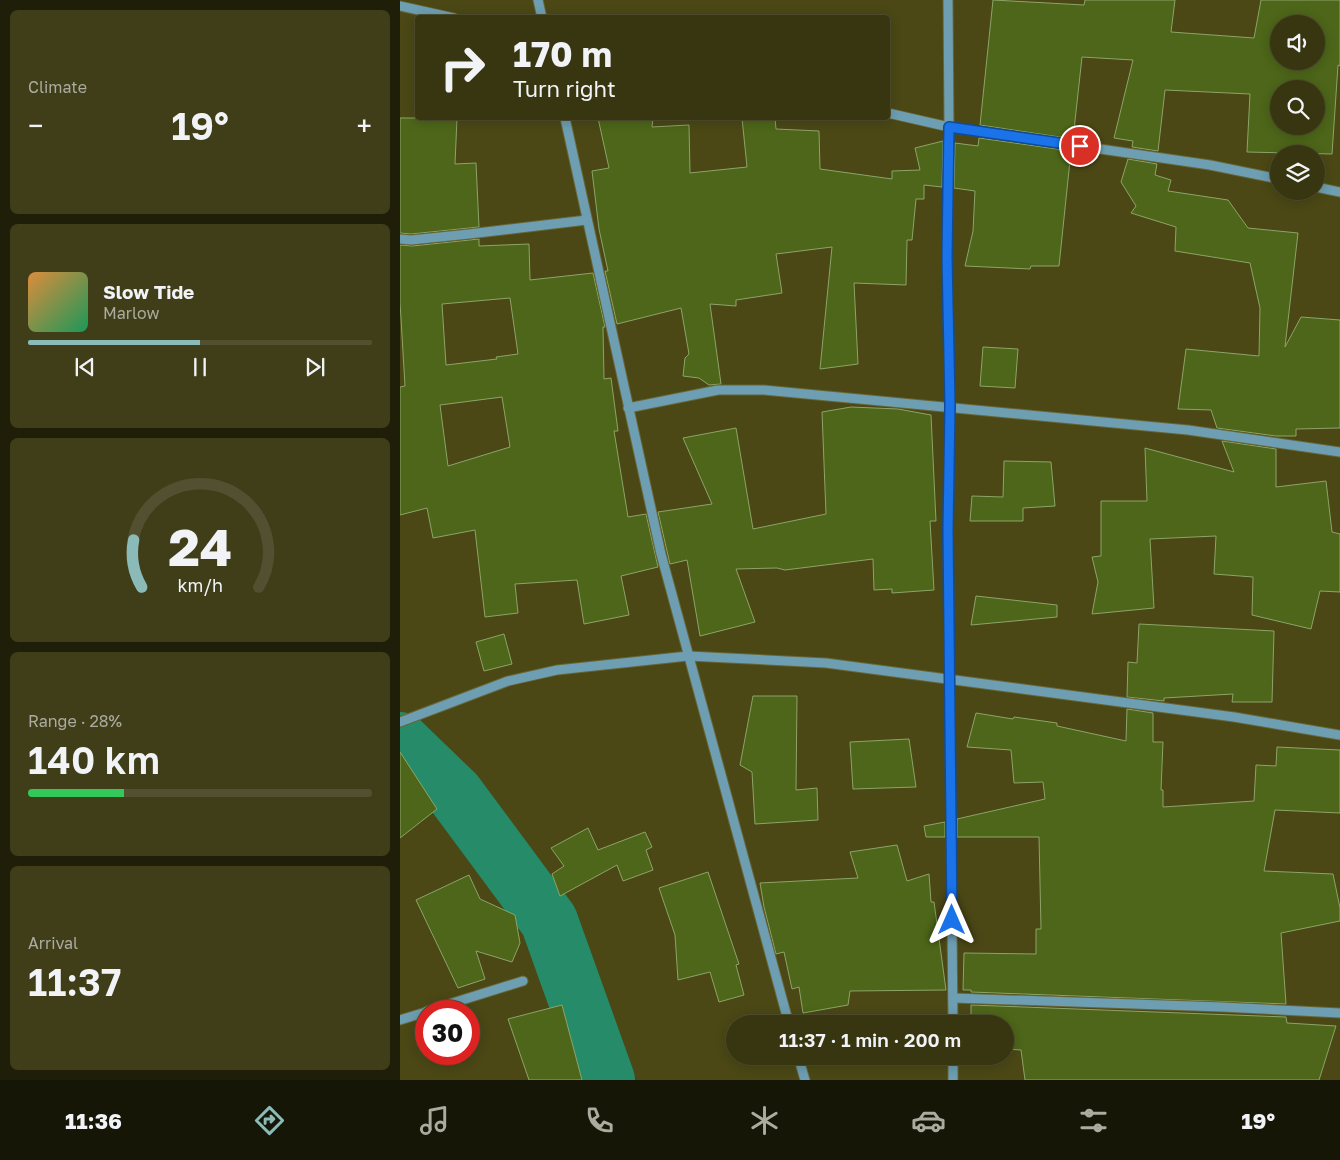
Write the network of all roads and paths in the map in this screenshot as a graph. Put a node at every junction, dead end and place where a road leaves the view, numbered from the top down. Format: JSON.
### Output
{"nodes":[{"id":1,"x":538,"y":0,"type":"edge"},
{"id":2,"x":948,"y":0,"type":"edge"},
{"id":3,"x":400,"y":6,"type":"edge"},
{"id":4,"x":440,"y":15,"type":"edge"},
{"id":5,"x":541,"y":15,"type":"edge"},
{"id":6,"x":890,"y":113,"type":"edge"},
{"id":7,"x":564,"y":120,"type":"edge"},
{"id":8,"x":949,"y":127,"type":"junction"},
{"id":9,"x":1270,"y":177,"type":"edge"},
{"id":10,"x":1325,"y":189,"type":"edge"},
{"id":11,"x":1340,"y":192,"type":"edge"},
{"id":12,"x":587,"y":220,"type":"junction"},
{"id":13,"x":400,"y":239,"type":"edge"},
{"id":14,"x":950,"y":406,"type":"junction"},
{"id":15,"x":628,"y":408,"type":"junction"},
{"id":16,"x":1340,"y":452,"type":"edge"},
{"id":17,"x":688,"y":656,"type":"junction"},
{"id":18,"x":951,"y":679,"type":"junction"},
{"id":19,"x":400,"y":722,"type":"edge"},
{"id":20,"x":1340,"y":735,"type":"edge"},
{"id":21,"x":523,"y":981,"type":"dead end"},
{"id":22,"x":953,"y":998,"type":"junction"},
{"id":23,"x":462,"y":1000,"type":"edge"},
{"id":24,"x":1340,"y":1013,"type":"edge"},
{"id":25,"x":415,"y":1015,"type":"edge"},
{"id":26,"x":787,"y":1015,"type":"edge"},
{"id":27,"x":953,"y":1015,"type":"edge"},
{"id":28,"x":400,"y":1020,"type":"edge"},
{"id":29,"x":800,"y":1065,"type":"edge"},
{"id":30,"x":953,"y":1065,"type":"edge"},
{"id":31,"x":804,"y":1080,"type":"edge"},
{"id":32,"x":954,"y":1080,"type":"edge"}],
"edges":[{"from":1,"to":5,"type":"street"},
{"from":2,"to":8,"type":"street"},
{"from":3,"to":4,"type":"street"},
{"from":6,"to":8,"type":"street"},
{"from":7,"to":12,"type":"street"},
{"from":8,"to":9,"type":"street"},
{"from":8,"to":14,"type":"street"},
{"from":10,"to":11,"type":"street"},
{"from":12,"to":13,"type":"street"},
{"from":12,"to":15,"type":"street"},
{"from":14,"to":15,"type":"street"},
{"from":14,"to":16,"type":"street"},
{"from":14,"to":18,"type":"street"},
{"from":15,"to":17,"type":"street"},
{"from":17,"to":18,"type":"street"},
{"from":17,"to":19,"type":"street"},
{"from":17,"to":26,"type":"street"},
{"from":18,"to":20,"type":"street"},
{"from":18,"to":22,"type":"street"},
{"from":21,"to":23,"type":"street"},
{"from":22,"to":24,"type":"street"},
{"from":22,"to":27,"type":"street"},
{"from":25,"to":28,"type":"street"},
{"from":29,"to":31,"type":"street"},
{"from":30,"to":32,"type":"street"}]}
